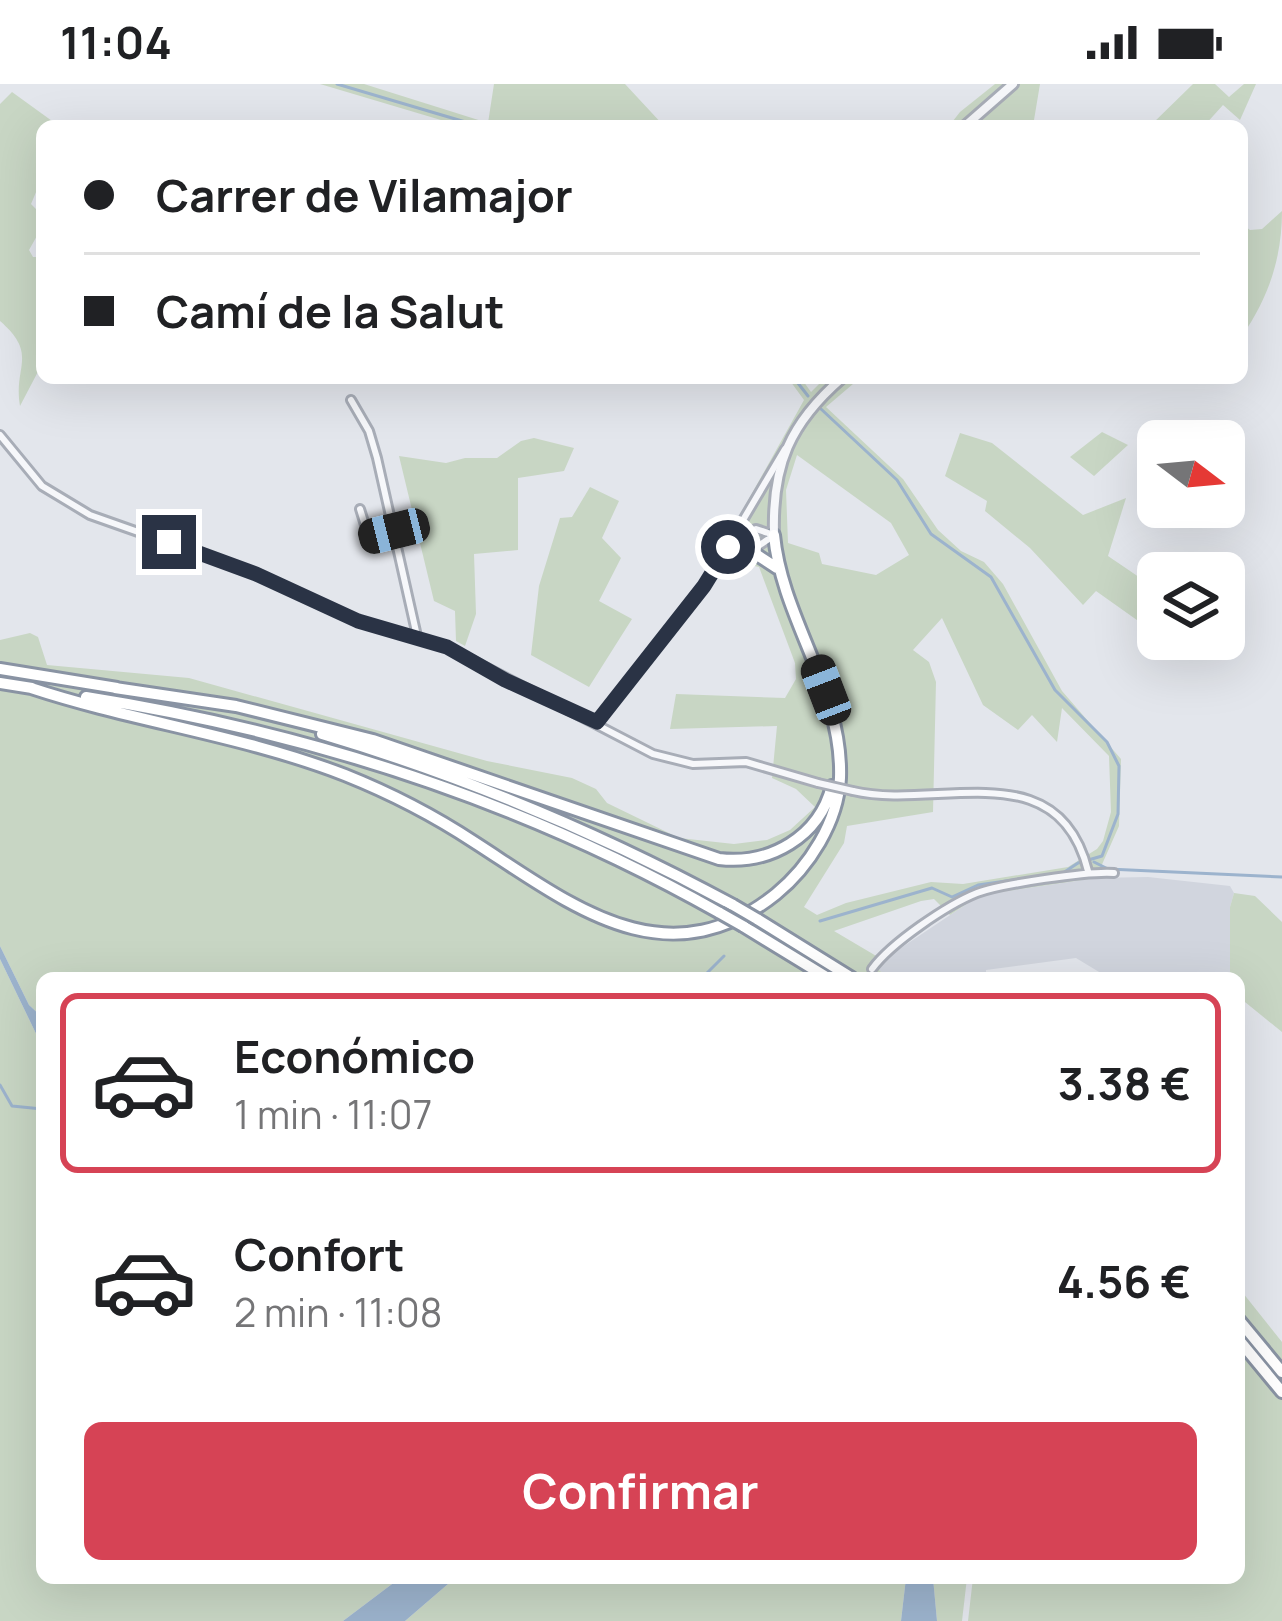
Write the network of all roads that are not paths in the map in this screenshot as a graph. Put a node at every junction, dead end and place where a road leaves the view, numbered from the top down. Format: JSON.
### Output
{"nodes":[{"id":1,"x":1013,"y":84,"type":"edge"},
{"id":2,"x":972,"y":120,"type":"edge"},
{"id":3,"x":836,"y":384,"type":"edge"},
{"id":4,"x":351,"y":400,"type":"dead end"},
{"id":5,"x":0,"y":436,"type":"edge"},
{"id":6,"x":788,"y":445,"type":"junction"},
{"id":7,"x":360,"y":508,"type":"dead end"},
{"id":8,"x":394,"y":531,"type":"junction"},
{"id":9,"x":774,"y":535,"type":"junction"},
{"id":10,"x":734,"y":537,"type":"junction"},
{"id":11,"x":751,"y":551,"type":"junction"},
{"id":12,"x":719,"y":563,"type":"junction"},
{"id":13,"x":780,"y":570,"type":"junction"},
{"id":14,"x":417,"y":636,"type":"junction"},
{"id":15,"x":0,"y":670,"type":"edge"},
{"id":16,"x":0,"y":683,"type":"edge"},
{"id":17,"x":31,"y":688,"type":"junction"},
{"id":18,"x":115,"y":688,"type":"junction"},
{"id":19,"x":597,"y":722,"type":"junction"},
{"id":20,"x":838,"y":766,"type":"junction"},
{"id":21,"x":1088,"y":867,"type":"junction"},
{"id":22,"x":1114,"y":873,"type":"dead end"},
{"id":23,"x":872,"y":969,"type":"dead end"},
{"id":24,"x":818,"y":972,"type":"edge"},
{"id":25,"x":842,"y":972,"type":"edge"},
{"id":26,"x":1245,"y":1327,"type":"edge"},
{"id":27,"x":1245,"y":1347,"type":"edge"},
{"id":28,"x":1282,"y":1372,"type":"edge"},
{"id":29,"x":1282,"y":1393,"type":"edge"}],
"edges":[{"from":1,"to":2,"type":"street"},
{"from":3,"to":6,"type":"street"},
{"from":4,"to":8,"type":"street"},
{"from":5,"to":14,"type":"street"},
{"from":6,"to":9,"type":"street"},
{"from":6,"to":10,"type":"street"},
{"from":7,"to":8,"type":"street"},
{"from":8,"to":14,"type":"street"},
{"from":9,"to":10,"type":"street"},
{"from":9,"to":11,"type":"street"},
{"from":9,"to":13,"type":"highway"},
{"from":10,"to":12,"type":"street"},
{"from":11,"to":12,"type":"street"},
{"from":11,"to":13,"type":"highway"},
{"from":12,"to":19,"type":"street"},
{"from":13,"to":20,"type":"highway"},
{"from":14,"to":19,"type":"street"},
{"from":15,"to":18,"type":"highway"},
{"from":16,"to":17,"type":"highway"},
{"from":17,"to":20,"type":"highway"},
{"from":17,"to":24,"type":"highway","bridge":true},
{"from":18,"to":20,"type":"highway"},
{"from":18,"to":25,"type":"highway","bridge":true},
{"from":19,"to":21,"type":"street","bridge":true},
{"from":21,"to":22,"type":"street"},
{"from":21,"to":23,"type":"street"},
{"from":26,"to":28,"type":"highway"},
{"from":27,"to":29,"type":"highway"}]}
